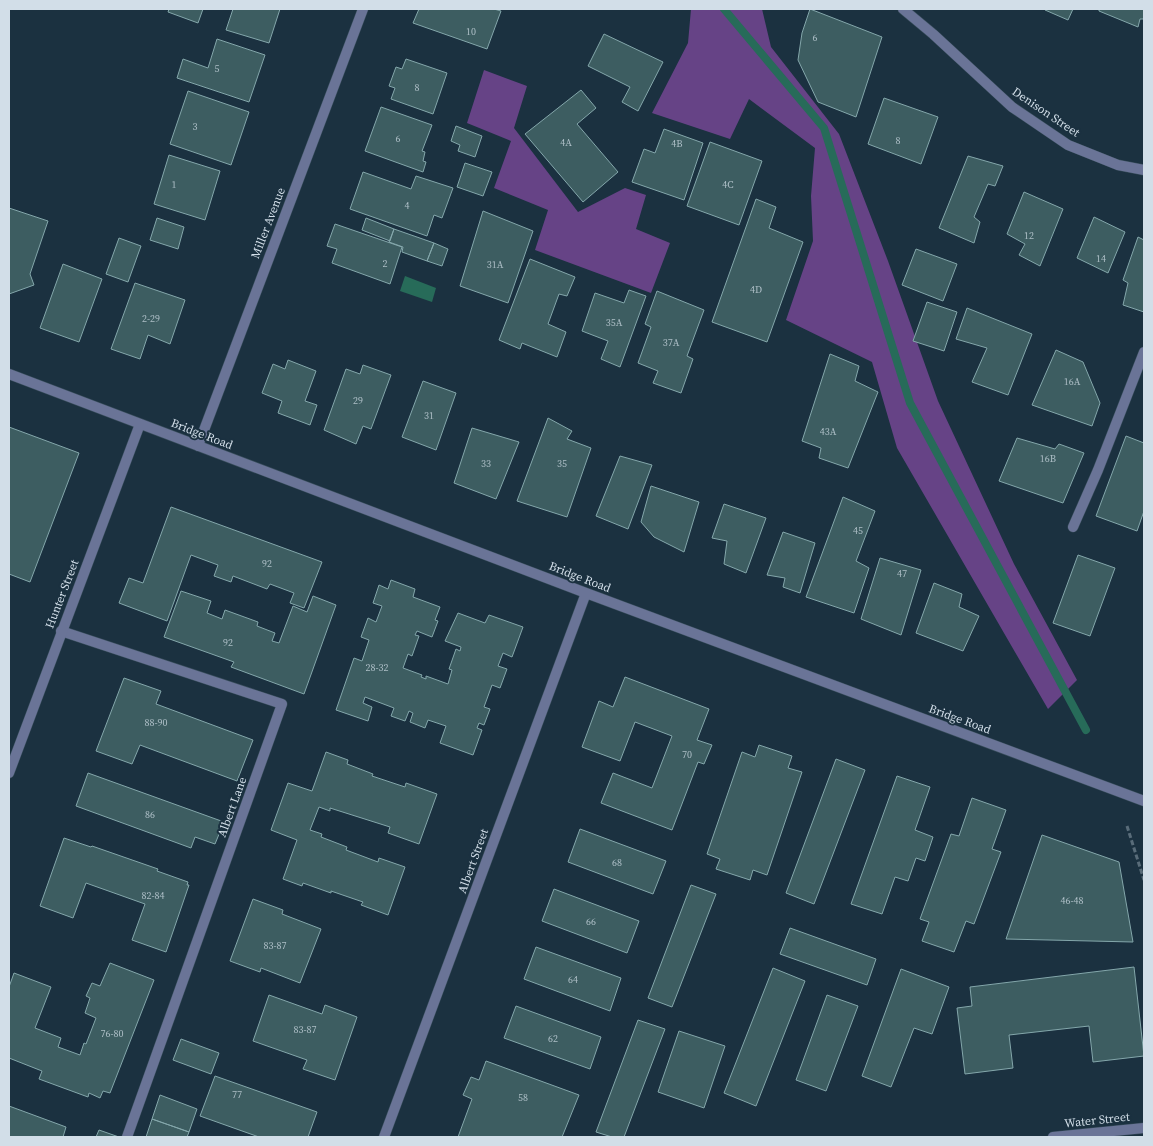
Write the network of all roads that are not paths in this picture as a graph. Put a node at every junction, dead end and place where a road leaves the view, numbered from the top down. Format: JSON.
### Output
{"nodes":[{"id":1,"x":362,"y":9,"type":"edge"},
{"id":2,"x":903,"y":9,"type":"edge"},
{"id":3,"x":1144,"y":170,"type":"edge"},
{"id":4,"x":1144,"y":352,"type":"edge"},
{"id":5,"x":9,"y":374,"type":"edge"},
{"id":6,"x":140,"y":424,"type":"junction"},
{"id":7,"x":198,"y":446,"type":"junction"},
{"id":8,"x":1072,"y":527,"type":"dead end"},
{"id":9,"x":586,"y":593,"type":"junction"},
{"id":10,"x":61,"y":632,"type":"junction"},
{"id":11,"x":9,"y":773,"type":"edge"},
{"id":12,"x":1144,"y":801,"type":"edge"},
{"id":13,"x":1144,"y":1128,"type":"edge"},
{"id":14,"x":127,"y":1137,"type":"edge"},
{"id":15,"x":384,"y":1137,"type":"edge"},
{"id":16,"x":1053,"y":1137,"type":"edge"}],
"edges":[{"from":1,"to":7,"type":"street","name":"Miller Avenue"},
{"from":2,"to":3,"type":"street","name":"Denison Street"},
{"from":4,"to":8,"type":"street"},
{"from":5,"to":6,"type":"street","name":"Bridge Road"},
{"from":6,"to":7,"type":"street","name":"Bridge Road"},
{"from":6,"to":10,"type":"street","name":"Hunter Street"},
{"from":7,"to":9,"type":"street","name":"Bridge Road"},
{"from":9,"to":12,"type":"street","name":"Bridge Road"},
{"from":9,"to":15,"type":"street","name":"Albert Street"},
{"from":10,"to":11,"type":"street","name":"Hunter Street"},
{"from":10,"to":14,"type":"street","name":"Albert Lane"},
{"from":13,"to":16,"type":"street","name":"Water Street"}]}
